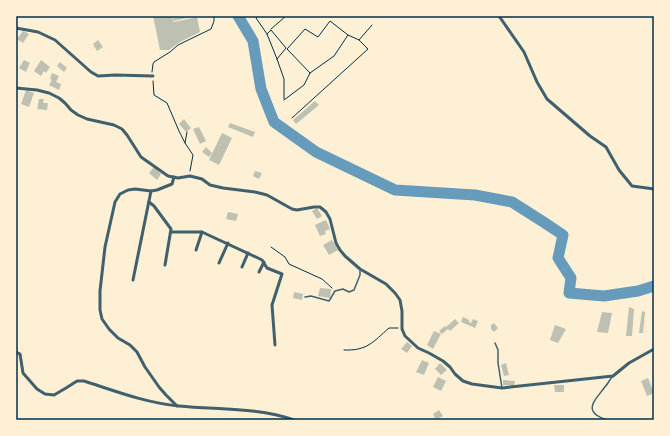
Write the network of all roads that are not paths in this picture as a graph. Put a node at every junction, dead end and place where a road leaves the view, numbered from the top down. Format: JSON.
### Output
{"nodes":[{"id":1,"x":500,"y":16,"type":"edge"},
{"id":2,"x":16,"y":28,"type":"edge"},
{"id":3,"x":153,"y":76,"type":"road end"},
{"id":4,"x":16,"y":88,"type":"edge"},
{"id":5,"x":174,"y":177,"type":"junction"},
{"id":6,"x":654,"y":189,"type":"edge"},
{"id":7,"x":151,"y":191,"type":"junction"},
{"id":8,"x":149,"y":202,"type":"junction"},
{"id":9,"x":171,"y":232,"type":"junction"},
{"id":10,"x":202,"y":232,"type":"junction"},
{"id":11,"x":228,"y":243,"type":"junction"},
{"id":12,"x":196,"y":250,"type":"dead end"},
{"id":13,"x":248,"y":253,"type":"junction"},
{"id":14,"x":264,"y":262,"type":"junction"},
{"id":15,"x":219,"y":263,"type":"dead end"},
{"id":16,"x":165,"y":265,"type":"dead end"},
{"id":17,"x":242,"y":267,"type":"dead end"},
{"id":18,"x":360,"y":269,"type":"junction"},
{"id":19,"x":259,"y":272,"type":"dead end"},
{"id":20,"x":133,"y":280,"type":"dead end"},
{"id":21,"x":305,"y":297,"type":"dead end"},
{"id":22,"x":495,"y":343,"type":"dead end"},
{"id":23,"x":275,"y":345,"type":"dead end"},
{"id":24,"x":654,"y":349,"type":"edge"},
{"id":25,"x":16,"y":352,"type":"edge"},
{"id":26,"x":613,"y":376,"type":"junction"},
{"id":27,"x":502,"y":388,"type":"junction"},
{"id":28,"x":178,"y":406,"type":"junction"},
{"id":29,"x":294,"y":420,"type":"edge"},
{"id":30,"x":607,"y":420,"type":"edge"}],
"edges":[{"from":1,"to":6,"type":"street"},
{"from":2,"to":3,"type":"street"},
{"from":4,"to":5,"type":"street"},
{"from":5,"to":7,"type":"street"},
{"from":5,"to":18,"type":"street"},
{"from":7,"to":8,"type":"street"},
{"from":7,"to":28,"type":"street"},
{"from":8,"to":9,"type":"street"},
{"from":8,"to":20,"type":"street"},
{"from":9,"to":10,"type":"street"},
{"from":9,"to":16,"type":"street"},
{"from":10,"to":11,"type":"street"},
{"from":10,"to":12,"type":"street"},
{"from":11,"to":13,"type":"street"},
{"from":11,"to":15,"type":"street"},
{"from":13,"to":14,"type":"street"},
{"from":13,"to":17,"type":"street"},
{"from":14,"to":19,"type":"street"},
{"from":14,"to":23,"type":"street"},
{"from":18,"to":21,"type":"lane"},
{"from":18,"to":27,"type":"street"},
{"from":22,"to":27,"type":"lane"},
{"from":24,"to":26,"type":"street"},
{"from":25,"to":28,"type":"street"},
{"from":26,"to":27,"type":"street"},
{"from":26,"to":30,"type":"lane"},
{"from":28,"to":29,"type":"street"}]}
